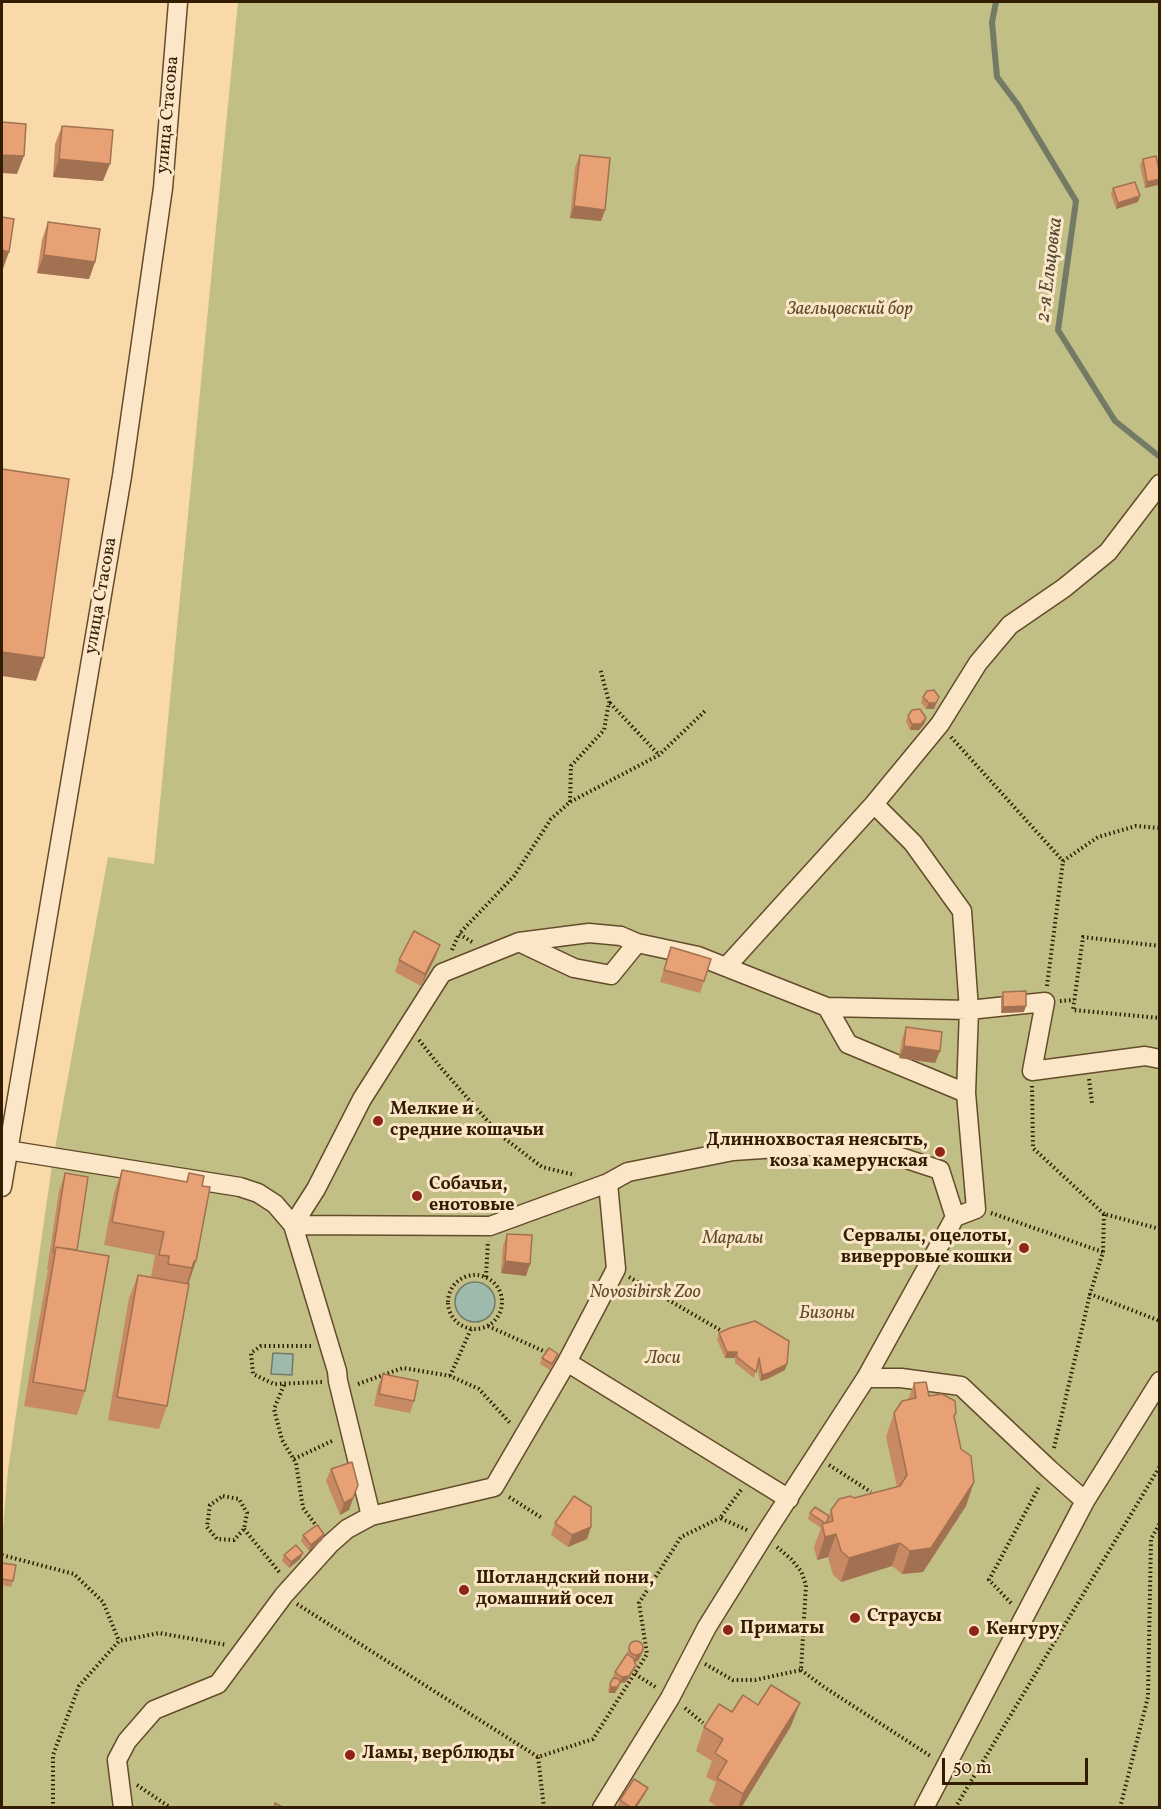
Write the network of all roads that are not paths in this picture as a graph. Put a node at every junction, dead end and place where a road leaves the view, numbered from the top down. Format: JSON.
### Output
{"nodes":[{"id":1,"x":178,"y":2,"type":"edge"},
{"id":2,"x":1160,"y":484,"type":"edge"},
{"id":3,"x":874,"y":804,"type":"junction"},
{"id":4,"x":519,"y":942,"type":"junction"},
{"id":5,"x":637,"y":943,"type":"junction"},
{"id":6,"x":726,"y":967,"type":"junction"},
{"id":7,"x":827,"y":1007,"type":"junction"},
{"id":8,"x":969,"y":1010,"type":"junction"},
{"id":9,"x":1160,"y":1059,"type":"edge"},
{"id":10,"x":966,"y":1093,"type":"junction"},
{"id":11,"x":6,"y":1145,"type":"edge"},
{"id":12,"x":608,"y":1183,"type":"junction"},
{"id":13,"x":2,"y":1187,"type":"edge"},
{"id":14,"x":955,"y":1217,"type":"junction"},
{"id":15,"x":292,"y":1225,"type":"junction"},
{"id":16,"x":567,"y":1362,"type":"junction"},
{"id":17,"x":866,"y":1378,"type":"junction"},
{"id":18,"x":1160,"y":1381,"type":"edge"},
{"id":19,"x":789,"y":1499,"type":"junction"},
{"id":20,"x":1085,"y":1501,"type":"junction"},
{"id":21,"x":371,"y":1516,"type":"junction"},
{"id":22,"x":123,"y":1808,"type":"edge"},
{"id":23,"x":602,"y":1808,"type":"edge"},
{"id":24,"x":924,"y":1808,"type":"edge"}],
"edges":[{"from":1,"to":11,"type":"street","name":"улица Стасова"},
{"from":2,"to":3,"type":"street"},
{"from":3,"to":6,"type":"street"},
{"from":3,"to":8,"type":"street"},
{"from":4,"to":5,"type":"street"},
{"from":4,"to":5,"type":"street"},
{"from":4,"to":15,"type":"street"},
{"from":5,"to":6,"type":"street"},
{"from":6,"to":7,"type":"street"},
{"from":7,"to":8,"type":"street"},
{"from":7,"to":10,"type":"street"},
{"from":8,"to":9,"type":"street"},
{"from":8,"to":10,"type":"street"},
{"from":10,"to":14,"type":"street"},
{"from":11,"to":13,"type":"street","name":"улица Стасова"},
{"from":11,"to":15,"type":"street"},
{"from":12,"to":14,"type":"street"},
{"from":12,"to":15,"type":"street"},
{"from":12,"to":16,"type":"street"},
{"from":14,"to":17,"type":"street"},
{"from":15,"to":21,"type":"street"},
{"from":16,"to":19,"type":"street"},
{"from":16,"to":21,"type":"street"},
{"from":17,"to":19,"type":"street"},
{"from":17,"to":20,"type":"street"},
{"from":18,"to":20,"type":"street"},
{"from":19,"to":23,"type":"street"},
{"from":20,"to":24,"type":"street"},
{"from":21,"to":22,"type":"street"}]}
